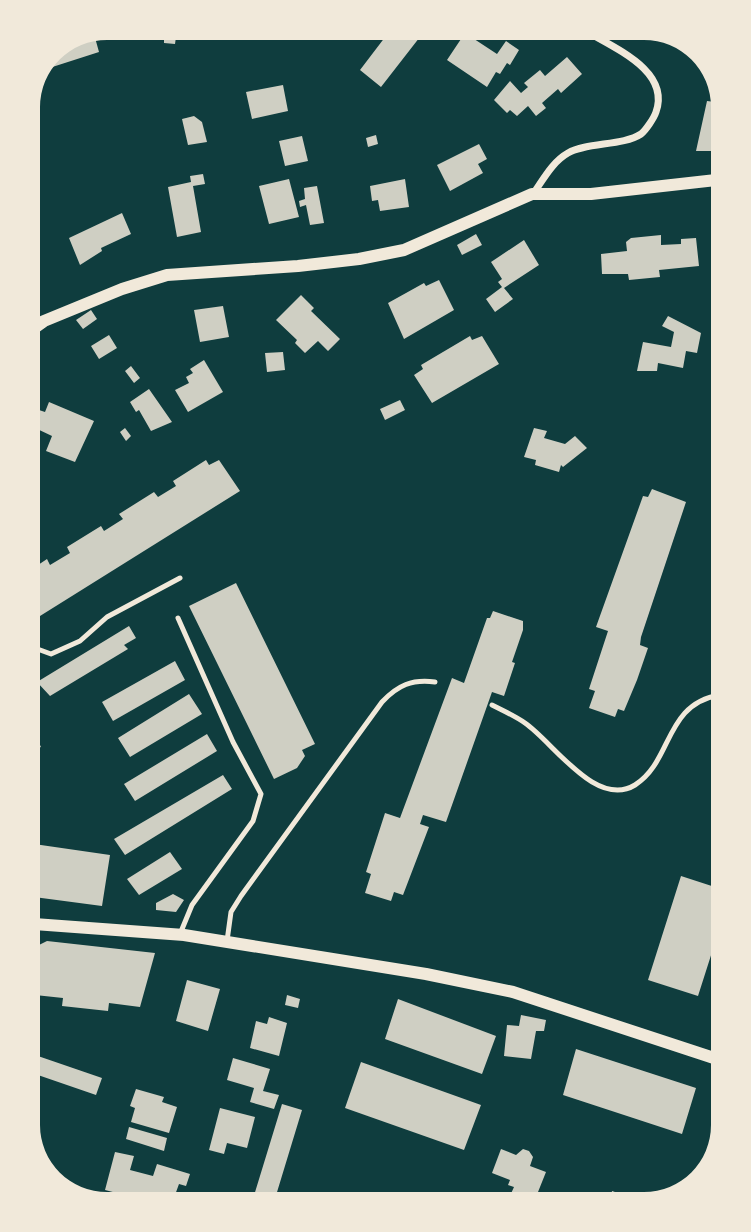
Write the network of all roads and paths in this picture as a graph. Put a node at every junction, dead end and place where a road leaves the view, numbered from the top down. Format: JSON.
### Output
{"nodes":[{"id":1,"x":600,"y":40,"type":"edge"},
{"id":2,"x":711,"y":181,"type":"edge"},
{"id":3,"x":533,"y":194,"type":"junction"},
{"id":4,"x":40,"y":324,"type":"edge"},
{"id":5,"x":180,"y":579,"type":"dead end"},
{"id":6,"x":178,"y":618,"type":"dead end"},
{"id":7,"x":40,"y":650,"type":"edge"},
{"id":8,"x":435,"y":682,"type":"dead end"},
{"id":9,"x":711,"y":697,"type":"edge"},
{"id":10,"x":492,"y":705,"type":"dead end"},
{"id":11,"x":40,"y":924,"type":"edge"},
{"id":12,"x":180,"y":934,"type":"junction"},
{"id":13,"x":227,"y":941,"type":"junction"},
{"id":14,"x":711,"y":1057,"type":"edge"}],
"edges":[{"from":1,"to":3,"type":"street"},
{"from":2,"to":3,"type":"street"},
{"from":3,"to":4,"type":"street"},
{"from":5,"to":7,"type":"lane"},
{"from":6,"to":12,"type":"lane"},
{"from":8,"to":13,"type":"lane"},
{"from":9,"to":10,"type":"lane"},
{"from":11,"to":12,"type":"street"},
{"from":12,"to":13,"type":"street"},
{"from":13,"to":14,"type":"street"}]}
